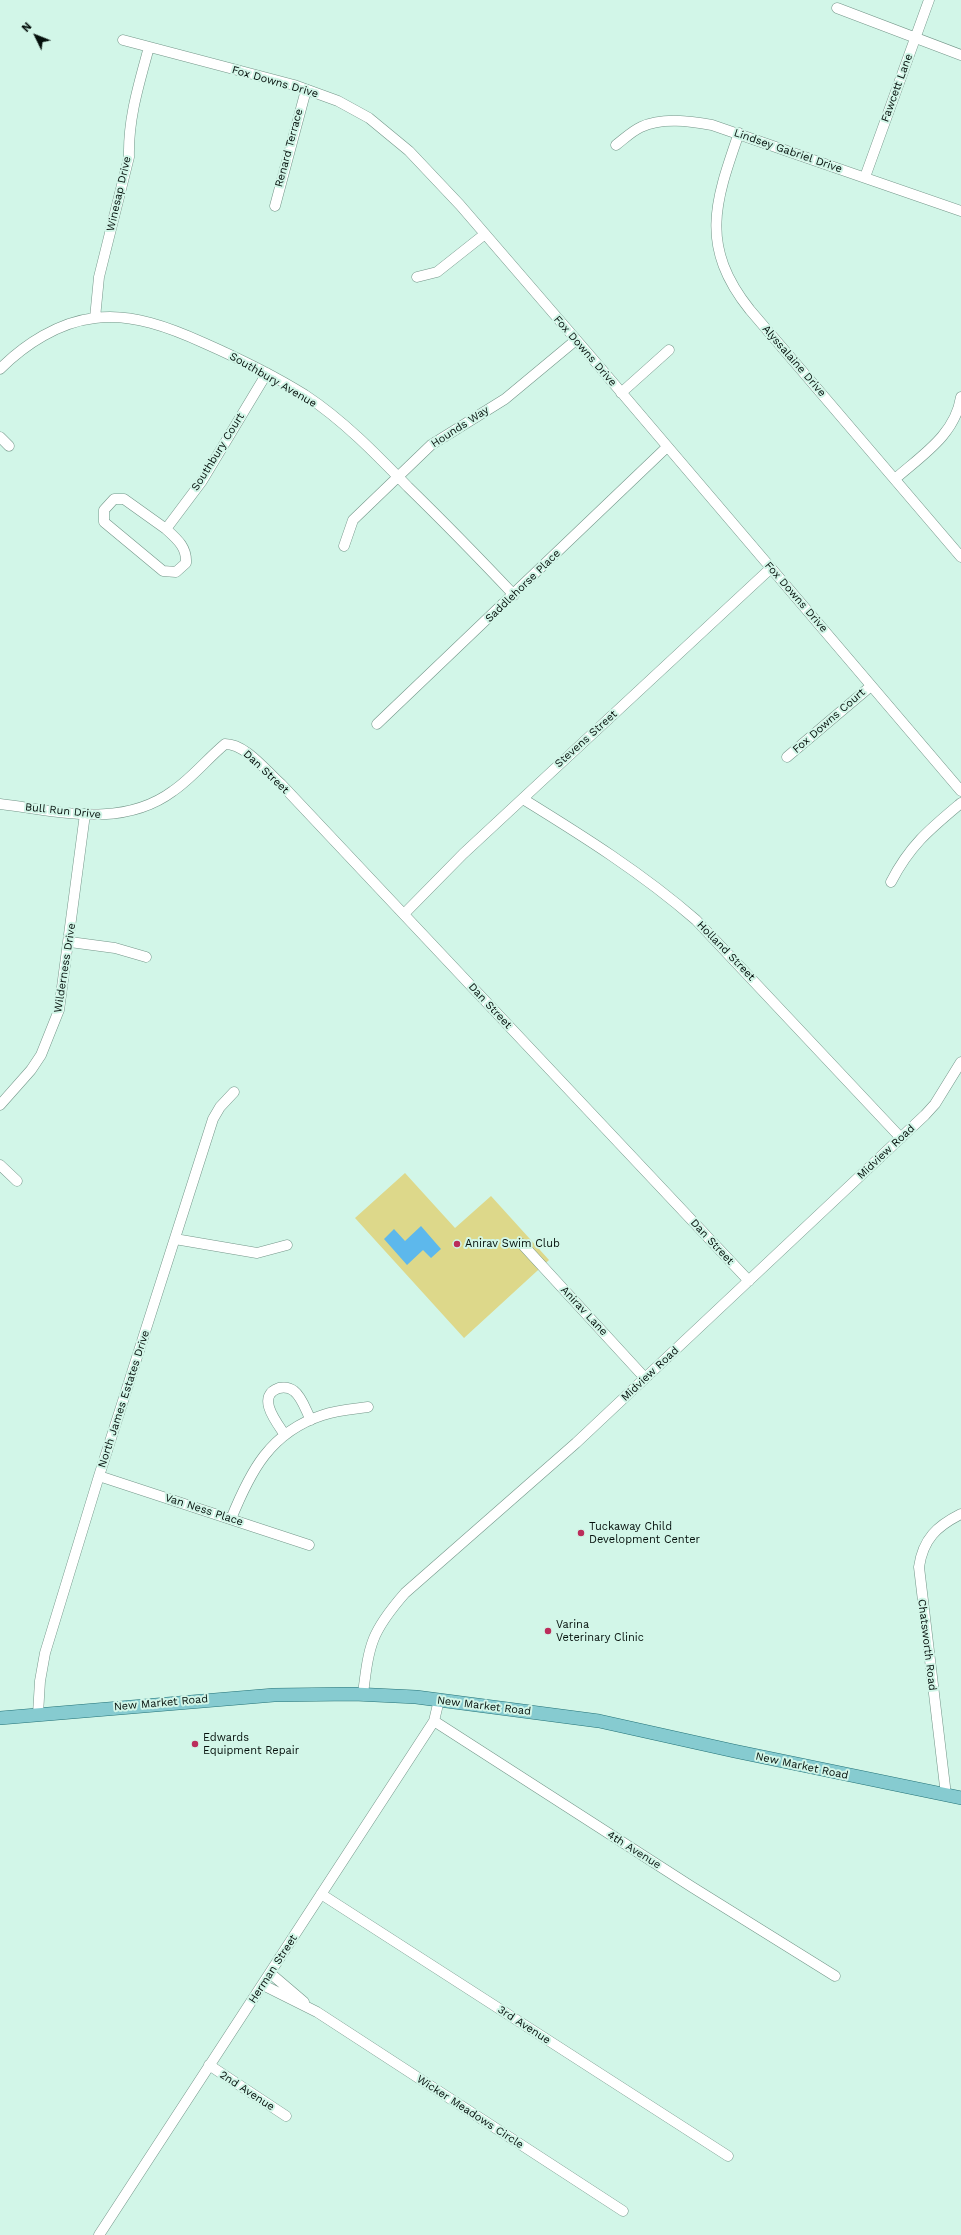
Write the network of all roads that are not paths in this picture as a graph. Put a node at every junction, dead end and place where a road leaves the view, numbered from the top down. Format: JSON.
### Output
{"nodes":[{"id":1,"x":929,"y":0,"type":"edge"},
{"id":2,"x":836,"y":8,"type":"dead end"},
{"id":3,"x":914,"y":39,"type":"junction"},
{"id":4,"x":123,"y":40,"type":"dead end"},
{"id":5,"x":149,"y":47,"type":"junction"},
{"id":6,"x":961,"y":55,"type":"edge"},
{"id":7,"x":306,"y":90,"type":"junction"},
{"id":8,"x":739,"y":133,"type":"junction"},
{"id":9,"x":616,"y":145,"type":"dead end"},
{"id":10,"x":865,"y":177,"type":"junction"},
{"id":11,"x":275,"y":206,"type":"dead end"},
{"id":12,"x":961,"y":211,"type":"edge"},
{"id":13,"x":485,"y":234,"type":"junction"},
{"id":14,"x":417,"y":277,"type":"dead end"},
{"id":15,"x":95,"y":318,"type":"junction"},
{"id":16,"x":576,"y":340,"type":"junction"},
{"id":17,"x":670,"y":350,"type":"dead end"},
{"id":18,"x":0,"y":369,"type":"edge"},
{"id":19,"x":267,"y":373,"type":"junction"},
{"id":20,"x":621,"y":393,"type":"junction"},
{"id":21,"x":961,"y":397,"type":"edge"},
{"id":22,"x":0,"y":437,"type":"edge"},
{"id":23,"x":9,"y":446,"type":"dead end"},
{"id":24,"x":667,"y":446,"type":"junction"},
{"id":25,"x":399,"y":477,"type":"junction"},
{"id":26,"x":895,"y":479,"type":"junction"},
{"id":27,"x":166,"y":529,"type":"junction"},
{"id":28,"x":344,"y":546,"type":"dead end"},
{"id":29,"x":961,"y":557,"type":"edge"},
{"id":30,"x":771,"y":568,"type":"junction"},
{"id":31,"x":514,"y":595,"type":"junction"},
{"id":32,"x":871,"y":686,"type":"junction"},
{"id":33,"x":377,"y":724,"type":"dead end"},
{"id":34,"x":223,"y":746,"type":"joint"},
{"id":35,"x":787,"y":757,"type":"dead end"},
{"id":36,"x":961,"y":791,"type":"edge"},
{"id":37,"x":523,"y":799,"type":"junction"},
{"id":38,"x":961,"y":803,"type":"edge"},
{"id":39,"x":0,"y":804,"type":"edge"},
{"id":40,"x":85,"y":814,"type":"junction"},
{"id":41,"x":891,"y":882,"type":"dead end"},
{"id":42,"x":404,"y":914,"type":"junction"},
{"id":43,"x":70,"y":942,"type":"junction"},
{"id":44,"x":146,"y":956,"type":"dead end"},
{"id":45,"x":961,"y":1062,"type":"edge"},
{"id":46,"x":234,"y":1092,"type":"dead end"},
{"id":47,"x":0,"y":1105,"type":"edge"},
{"id":48,"x":901,"y":1138,"type":"junction"},
{"id":49,"x":0,"y":1165,"type":"edge"},
{"id":50,"x":17,"y":1181,"type":"dead end"},
{"id":51,"x":175,"y":1240,"type":"junction"},
{"id":52,"x":522,"y":1244,"type":"dead end"},
{"id":53,"x":287,"y":1245,"type":"dead end"},
{"id":54,"x":749,"y":1281,"type":"junction"},
{"id":55,"x":645,"y":1378,"type":"junction"},
{"id":56,"x":368,"y":1407,"type":"dead end"},
{"id":57,"x":311,"y":1420,"type":"junction"},
{"id":58,"x":285,"y":1434,"type":"junction"},
{"id":59,"x":99,"y":1476,"type":"junction"},
{"id":60,"x":961,"y":1514,"type":"edge"},
{"id":61,"x":231,"y":1519,"type":"junction"},
{"id":62,"x":309,"y":1545,"type":"dead end"},
{"id":63,"x":363,"y":1694,"type":"junction"},
{"id":64,"x":439,"y":1700,"type":"junction"},
{"id":65,"x":38,"y":1714,"type":"junction"},
{"id":66,"x":0,"y":1718,"type":"edge"},
{"id":67,"x":434,"y":1721,"type":"junction"},
{"id":68,"x":946,"y":1795,"type":"junction"},
{"id":69,"x":961,"y":1798,"type":"edge"},
{"id":70,"x":321,"y":1894,"type":"junction"},
{"id":71,"x":270,"y":1973,"type":"junction"},
{"id":72,"x":835,"y":1976,"type":"dead end"},
{"id":73,"x":263,"y":1985,"type":"junction"},
{"id":74,"x":316,"y":2012,"type":"junction"},
{"id":75,"x":209,"y":2066,"type":"junction"},
{"id":76,"x":286,"y":2116,"type":"dead end"},
{"id":77,"x":728,"y":2156,"type":"dead end"},
{"id":78,"x":623,"y":2211,"type":"dead end"},
{"id":79,"x":99,"y":2235,"type":"edge"}],
"edges":[{"from":1,"to":3,"type":"street","name":"Fawcett Lane"},
{"from":2,"to":3,"type":"street"},
{"from":3,"to":6,"type":"street"},
{"from":3,"to":10,"type":"street","name":"Fawcett Lane"},
{"from":4,"to":5,"type":"street","name":"Fox Downs Drive"},
{"from":5,"to":7,"type":"street","name":"Fox Downs Drive"},
{"from":5,"to":15,"type":"street","name":"Winesap Drive"},
{"from":7,"to":11,"type":"street","name":"Renard Terrace"},
{"from":7,"to":13,"type":"street","name":"Fox Downs Drive"},
{"from":8,"to":9,"type":"street","name":"Lindsey Gabriel Drive"},
{"from":8,"to":10,"type":"street","name":"Lindsey Gabriel Drive"},
{"from":8,"to":26,"type":"street","name":"Alyssalaine Drive"},
{"from":10,"to":12,"type":"street","name":"Lindsey Gabriel Drive"},
{"from":13,"to":14,"type":"street"},
{"from":13,"to":16,"type":"street","name":"Fox Downs Drive"},
{"from":15,"to":18,"type":"street","name":"Southbury Avenue"},
{"from":15,"to":19,"type":"street","name":"Southbury Avenue"},
{"from":16,"to":20,"type":"street","name":"Fox Downs Drive"},
{"from":16,"to":25,"type":"street","name":"Hounds Way"},
{"from":17,"to":20,"type":"street"},
{"from":19,"to":25,"type":"street","name":"Southbury Avenue"},
{"from":19,"to":27,"type":"street","name":"Southbury Court"},
{"from":20,"to":24,"type":"street","name":"Fox Downs Drive"},
{"from":21,"to":26,"type":"street"},
{"from":22,"to":23,"type":"street"},
{"from":24,"to":30,"type":"street","name":"Fox Downs Drive"},
{"from":24,"to":31,"type":"street","name":"Saddlehorse Place"},
{"from":25,"to":28,"type":"street","name":"Hounds Way"},
{"from":25,"to":31,"type":"street","name":"Southbury Avenue"},
{"from":26,"to":29,"type":"street","name":"Alyssalaine Drive"},
{"from":27,"to":27,"type":"street"},
{"from":30,"to":32,"type":"street","name":"Fox Downs Drive"},
{"from":30,"to":37,"type":"street","name":"Stevens Street"},
{"from":31,"to":33,"type":"street","name":"Saddlehorse Place"},
{"from":32,"to":35,"type":"street","name":"Fox Downs Court"},
{"from":32,"to":36,"type":"street","name":"Fox Downs Drive"},
{"from":34,"to":40,"type":"street","name":"Bull Run Drive"},
{"from":34,"to":42,"type":"street","name":"Dan Street"},
{"from":37,"to":42,"type":"street","name":"Stevens Street"},
{"from":37,"to":48,"type":"street","name":"Holland Street"},
{"from":38,"to":41,"type":"street"},
{"from":39,"to":40,"type":"street","name":"Bull Run Drive"},
{"from":40,"to":43,"type":"street","name":"Wilderness Drive"},
{"from":42,"to":54,"type":"street","name":"Dan Street"},
{"from":43,"to":44,"type":"street"},
{"from":43,"to":47,"type":"street","name":"Wilderness Drive"},
{"from":45,"to":48,"type":"street","name":"Midview Road"},
{"from":46,"to":51,"type":"street","name":"North James Estates Drive"},
{"from":48,"to":54,"type":"street","name":"Midview Road"},
{"from":49,"to":50,"type":"street"},
{"from":51,"to":53,"type":"street"},
{"from":51,"to":59,"type":"street","name":"North James Estates Drive"},
{"from":52,"to":55,"type":"street","name":"Anirav Lane"},
{"from":54,"to":55,"type":"street","name":"Midview Road"},
{"from":55,"to":63,"type":"street","name":"Midview Road"},
{"from":56,"to":57,"type":"street"},
{"from":57,"to":58,"type":"street"},
{"from":57,"to":58,"type":"street"},
{"from":58,"to":61,"type":"street"},
{"from":59,"to":61,"type":"street","name":"Van Ness Place"},
{"from":59,"to":65,"type":"street","name":"North James Estates Drive"},
{"from":60,"to":68,"type":"street","name":"Chatsworth Road"},
{"from":61,"to":62,"type":"street","name":"Van Ness Place"},
{"from":63,"to":64,"type":"main road","name":"New Market Road"},
{"from":63,"to":65,"type":"main road","name":"New Market Road"},
{"from":64,"to":67,"type":"street","name":"Herman Street"},
{"from":64,"to":68,"type":"main road","name":"New Market Road"},
{"from":65,"to":66,"type":"main road","name":"New Market Road"},
{"from":67,"to":70,"type":"street","name":"Herman Street"},
{"from":67,"to":72,"type":"street","name":"4th Avenue"},
{"from":68,"to":69,"type":"main road","name":"New Market Road"},
{"from":70,"to":71,"type":"street","name":"Herman Street"},
{"from":70,"to":77,"type":"street","name":"3rd Avenue"},
{"from":71,"to":73,"type":"street","name":"Herman Street"},
{"from":71,"to":74,"type":"street","name":"Wicker Meadows Circle"},
{"from":73,"to":74,"type":"street","name":"Wicker Meadows Circle"},
{"from":73,"to":75,"type":"street","name":"Herman Street"},
{"from":74,"to":78,"type":"street","name":"Wicker Meadows Circle"},
{"from":75,"to":76,"type":"street","name":"2nd Avenue"},
{"from":75,"to":79,"type":"street","name":"Herman Street"}]}
